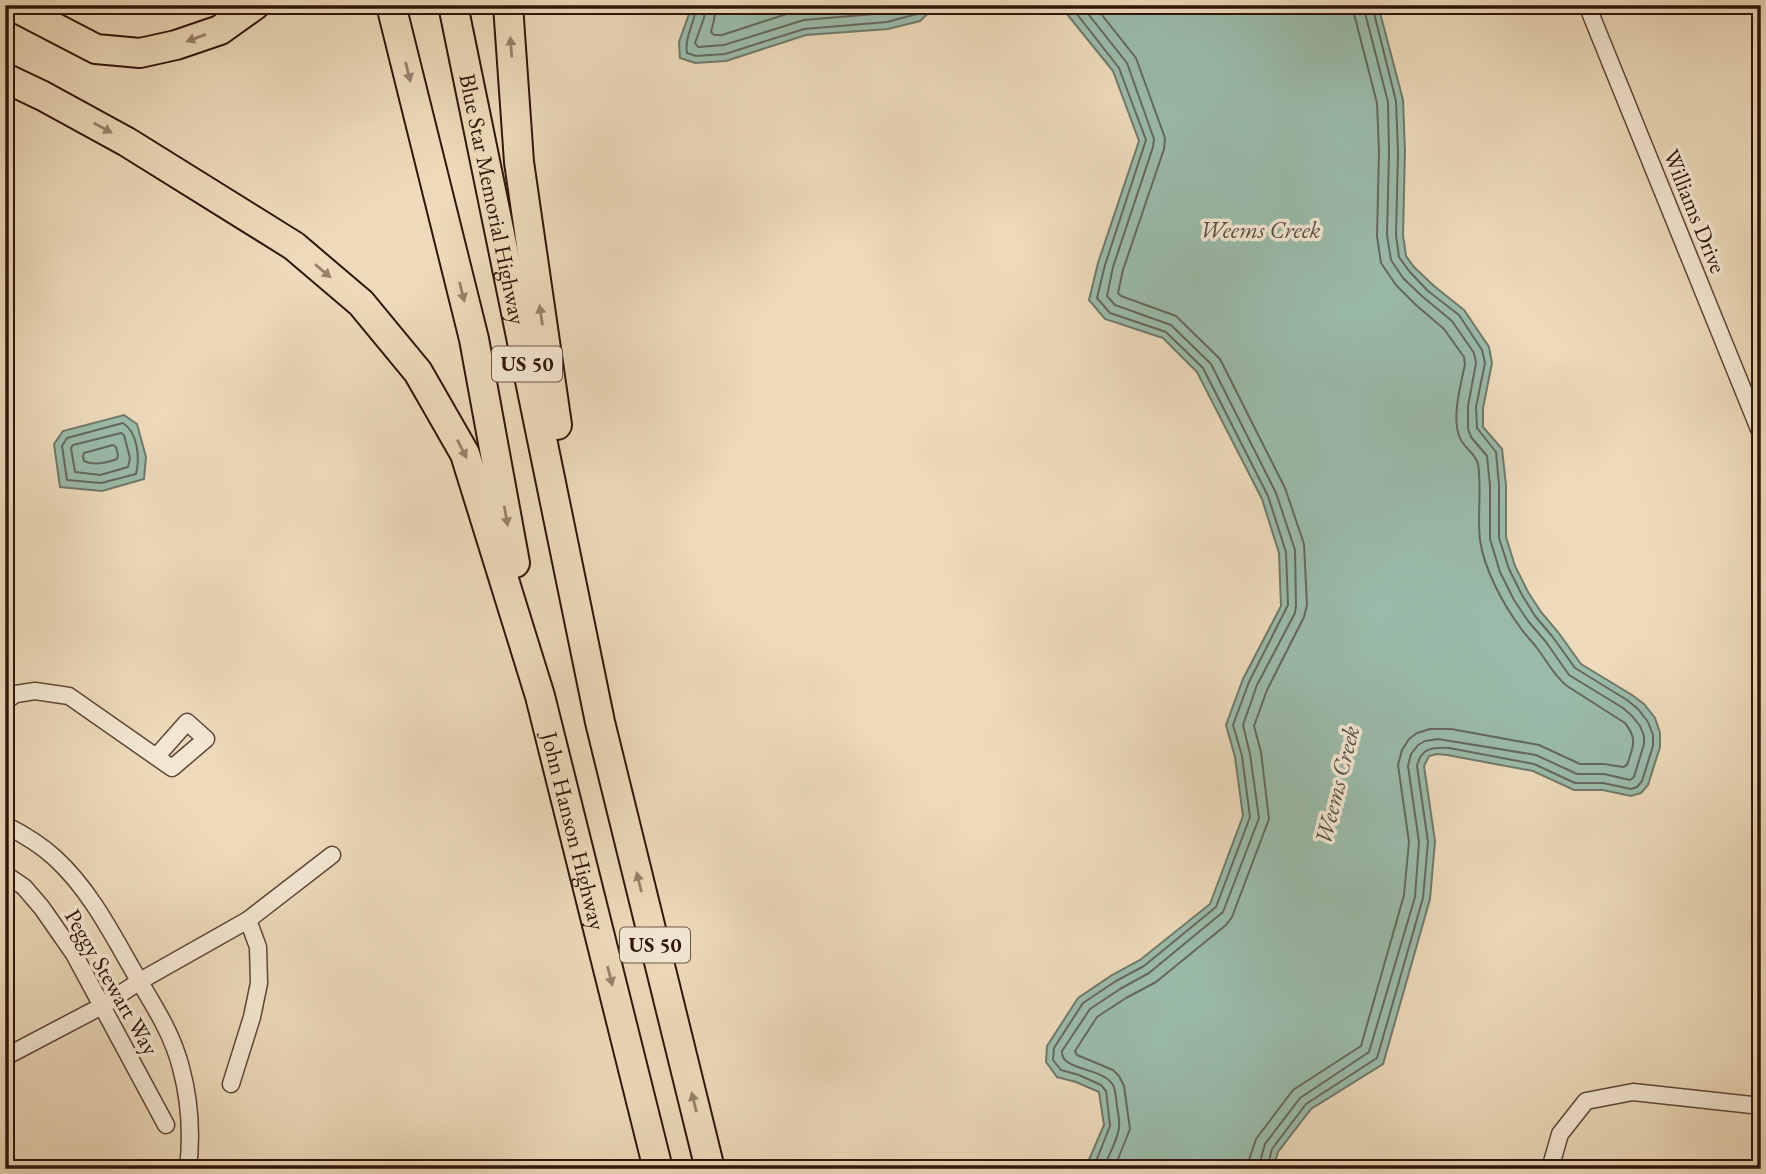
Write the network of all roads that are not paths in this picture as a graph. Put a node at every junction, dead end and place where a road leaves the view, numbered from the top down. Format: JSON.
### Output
{"nodes":[{"id":1,"x":15,"y":5,"type":"edge"},
{"id":2,"x":254,"y":5,"type":"edge"},
{"id":3,"x":391,"y":5,"type":"edge"},
{"id":4,"x":453,"y":5,"type":"edge"},
{"id":5,"x":508,"y":5,"type":"edge"},
{"id":6,"x":1587,"y":5,"type":"edge"},
{"id":7,"x":5,"y":62,"type":"edge"},
{"id":8,"x":5,"y":78,"type":"edge"},
{"id":9,"x":43,"y":96,"type":"junction"},
{"id":10,"x":1761,"y":435,"type":"edge"},
{"id":11,"x":540,"y":696,"type":"junction"},
{"id":12,"x":5,"y":701,"type":"edge"},
{"id":13,"x":600,"y":722,"type":"junction"},
{"id":14,"x":156,"y":757,"type":"dead end"},
{"id":15,"x":5,"y":825,"type":"edge"},
{"id":16,"x":332,"y":855,"type":"dead end"},
{"id":17,"x":5,"y":874,"type":"edge"},
{"id":18,"x":248,"y":920,"type":"junction"},
{"id":19,"x":139,"y":981,"type":"junction"},
{"id":20,"x":102,"y":1006,"type":"junction"},
{"id":21,"x":5,"y":1057,"type":"edge"},
{"id":22,"x":230,"y":1084,"type":"dead end"},
{"id":23,"x":1761,"y":1106,"type":"edge"},
{"id":24,"x":166,"y":1125,"type":"dead end"},
{"id":25,"x":188,"y":1169,"type":"edge"},
{"id":26,"x":658,"y":1169,"type":"edge"},
{"id":27,"x":710,"y":1169,"type":"edge"},
{"id":28,"x":1550,"y":1169,"type":"edge"}],
"edges":[{"from":2,"to":1,"type":"highway","one_way":true},
{"from":3,"to":11,"type":"highway","number":"US 50","one_way":true},
{"from":4,"to":13,"type":"highway","name":"Blue Star Memorial Highway","number":"US 50"},
{"from":13,"to":5,"type":"highway","one_way":true},
{"from":6,"to":10,"type":"street","name":"Williams Drive"},
{"from":7,"to":9,"type":"highway"},
{"from":8,"to":9,"type":"highway"},
{"from":9,"to":11,"type":"highway","one_way":true},
{"from":11,"to":26,"type":"highway","name":"John Hanson Highway","number":"US 50","one_way":true},
{"from":12,"to":14,"type":"street"},
{"from":27,"to":13,"type":"highway","number":"US 50","one_way":true},
{"from":15,"to":19,"type":"street"},
{"from":16,"to":18,"type":"street"},
{"from":17,"to":20,"type":"street","name":"Peggy Stewart Way"},
{"from":18,"to":19,"type":"street"},
{"from":18,"to":22,"type":"street"},
{"from":19,"to":20,"type":"street"},
{"from":19,"to":25,"type":"street"},
{"from":20,"to":21,"type":"street"},
{"from":20,"to":24,"type":"street","name":"Peggy Stewart Way"},
{"from":23,"to":28,"type":"street"}]}
